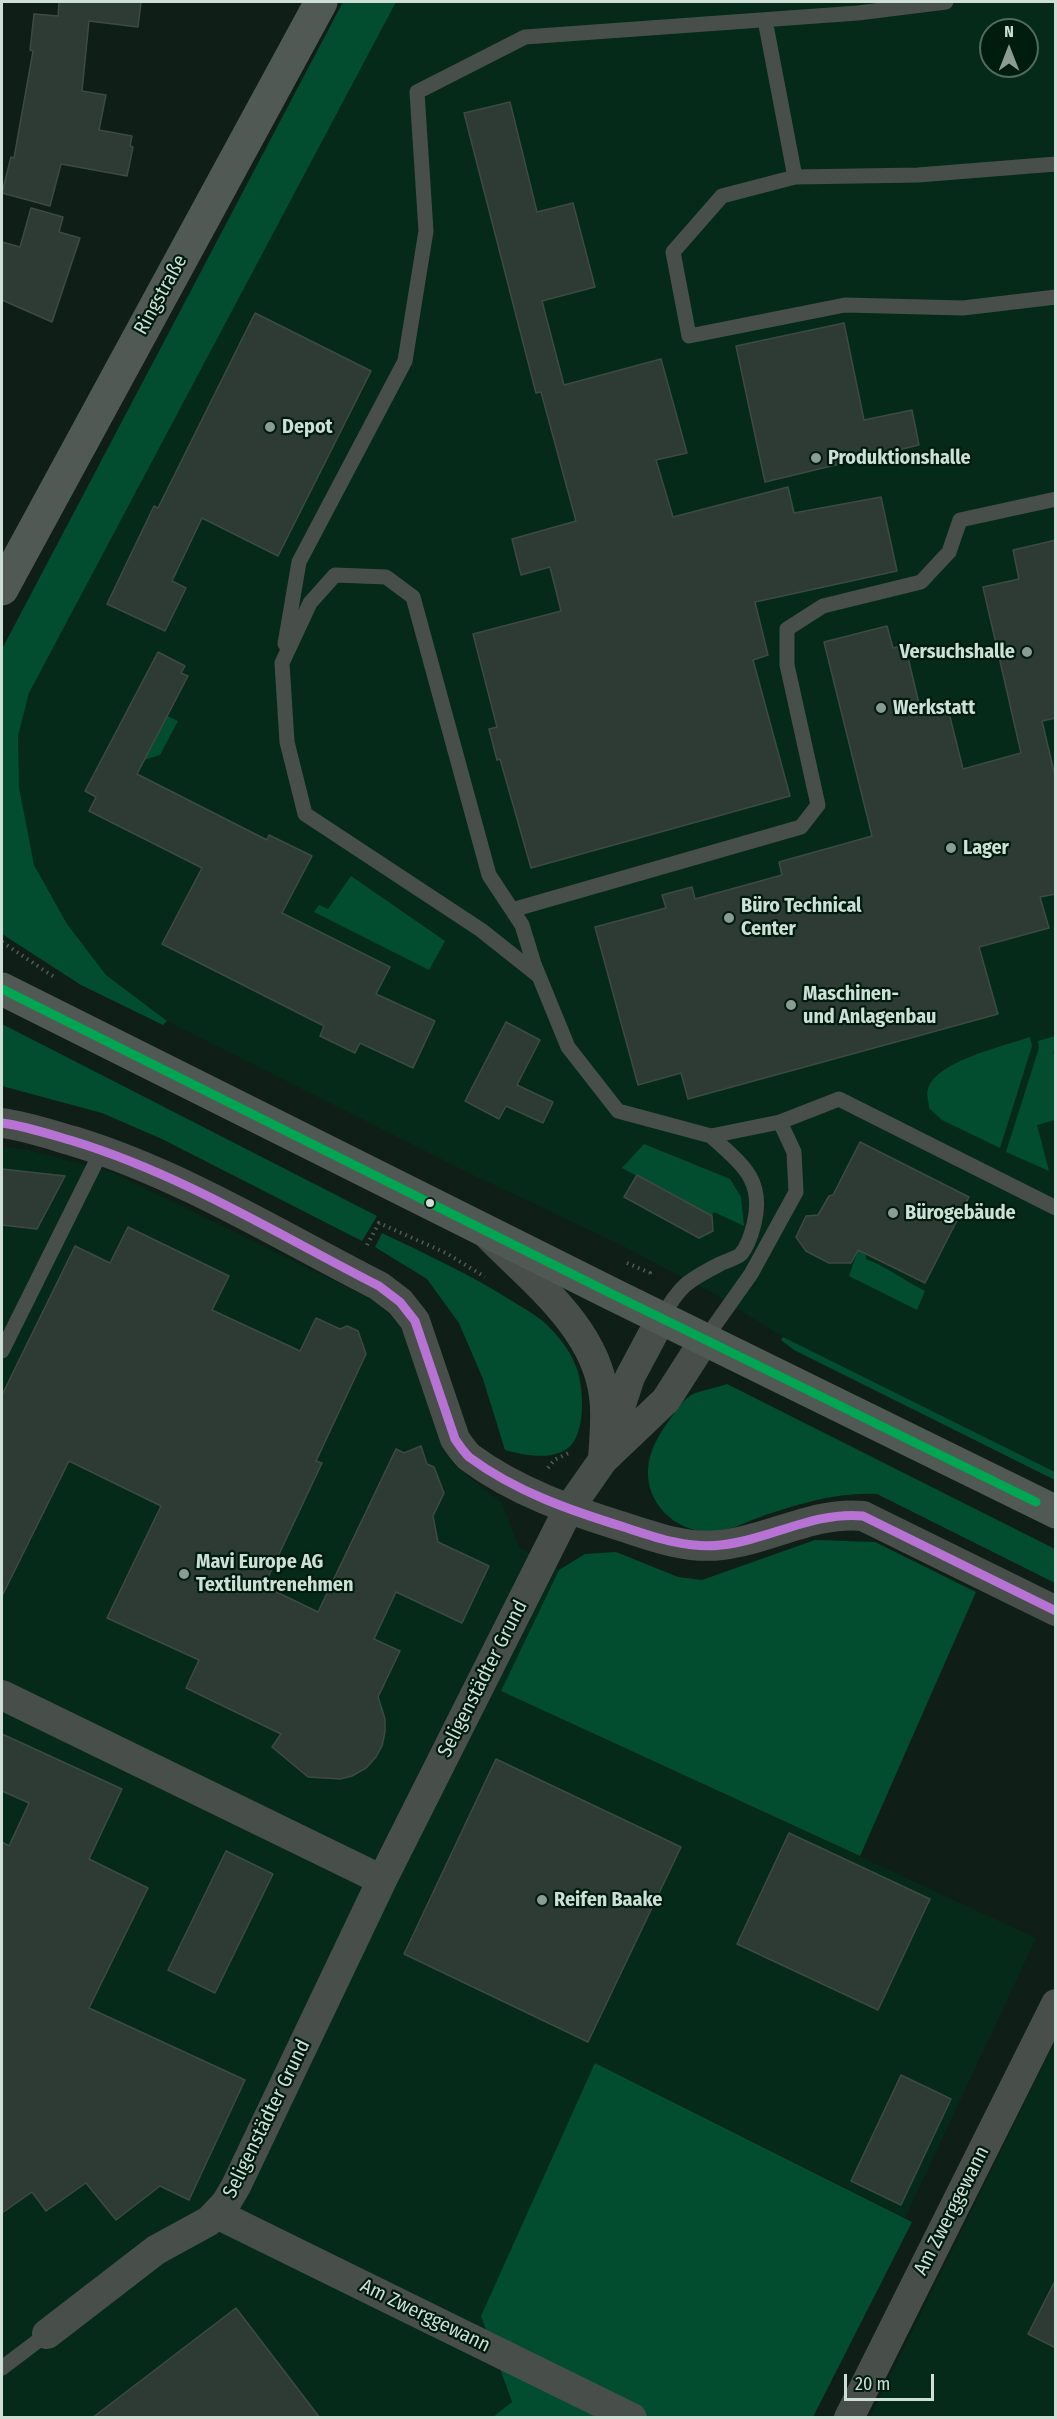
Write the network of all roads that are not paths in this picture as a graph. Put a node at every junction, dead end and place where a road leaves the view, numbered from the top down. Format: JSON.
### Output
{"nodes":[{"id":1,"x":321,"y":2,"type":"edge"},
{"id":2,"x":946,"y":2,"type":"edge"},
{"id":3,"x":765,"y":20,"type":"junction"},
{"id":4,"x":1056,"y":164,"type":"edge"},
{"id":5,"x":795,"y":177,"type":"junction"},
{"id":6,"x":1056,"y":297,"type":"edge"},
{"id":7,"x":1056,"y":499,"type":"edge"},
{"id":8,"x":2,"y":589,"type":"edge"},
{"id":9,"x":282,"y":663,"type":"junction"},
{"id":10,"x":512,"y":910,"type":"junction"},
{"id":11,"x":537,"y":970,"type":"junction"},
{"id":12,"x":2,"y":973,"type":"edge"},
{"id":13,"x":2,"y":989,"type":"edge"},
{"id":14,"x":63,"y":1020,"type":"junction"},
{"id":15,"x":780,"y":1122,"type":"junction"},
{"id":16,"x":2,"y":1123,"type":"edge"},
{"id":17,"x":711,"y":1136,"type":"junction"},
{"id":18,"x":102,"y":1150,"type":"junction"},
{"id":19,"x":1056,"y":1208,"type":"edge"},
{"id":20,"x":483,"y":1230,"type":"junction"},
{"id":21,"x":661,"y":1319,"type":"junction"},
{"id":22,"x":705,"y":1339,"type":"junction"},
{"id":23,"x":2,"y":1351,"type":"edge"},
{"id":24,"x":603,"y":1460,"type":"junction"},
{"id":25,"x":568,"y":1510,"type":"junction"},
{"id":26,"x":1056,"y":1512,"type":"edge"},
{"id":27,"x":1056,"y":1611,"type":"edge"},
{"id":28,"x":2,"y":1695,"type":"edge"},
{"id":29,"x":382,"y":1880,"type":"junction"},
{"id":30,"x":1056,"y":2004,"type":"edge"},
{"id":31,"x":217,"y":2214,"type":"junction"},
{"id":32,"x":47,"y":2334,"type":"joint"},
{"id":33,"x":2,"y":2368,"type":"edge"},
{"id":34,"x":632,"y":2418,"type":"edge"},
{"id":35,"x":849,"y":2418,"type":"edge"}],
"edges":[{"from":1,"to":8,"type":"main road","name":"Ringstraße"},
{"from":2,"to":3,"type":"lane"},
{"from":3,"to":5,"type":"lane"},
{"from":3,"to":9,"type":"lane"},
{"from":4,"to":5,"type":"lane"},
{"from":5,"to":6,"type":"lane"},
{"from":7,"to":10,"type":"lane"},
{"from":9,"to":10,"type":"lane"},
{"from":9,"to":11,"type":"lane"},
{"from":10,"to":11,"type":"lane"},
{"from":11,"to":17,"type":"lane"},
{"from":12,"to":14,"type":"main road"},
{"from":13,"to":14,"type":"main road"},
{"from":14,"to":20,"type":"main road"},
{"from":15,"to":17,"type":"lane"},
{"from":15,"to":19,"type":"lane"},
{"from":15,"to":22,"type":"lane"},
{"from":16,"to":18,"type":"street"},
{"from":17,"to":21,"type":"lane"},
{"from":18,"to":23,"type":"lane"},
{"from":18,"to":25,"type":"street"},
{"from":20,"to":21,"type":"main road"},
{"from":20,"to":24,"type":"street"},
{"from":21,"to":22,"type":"main road"},
{"from":21,"to":24,"type":"street"},
{"from":22,"to":24,"type":"street","name":"Seligenstädter Grund"},
{"from":22,"to":26,"type":"main road"},
{"from":24,"to":25,"type":"street","name":"Seligenstädter Grund"},
{"from":25,"to":27,"type":"street"},
{"from":25,"to":29,"type":"street","name":"Seligenstädter Grund"},
{"from":28,"to":29,"type":"street"},
{"from":29,"to":31,"type":"street","name":"Seligenstädter Grund"},
{"from":30,"to":35,"type":"street","name":"Am Zwerggewann"},
{"from":31,"to":32,"type":"street","name":"Seligenstädter Grund"},
{"from":31,"to":34,"type":"street","name":"Am Zwerggewann"},
{"from":32,"to":33,"type":"lane","name":"Seligenstädter Grund"}]}
